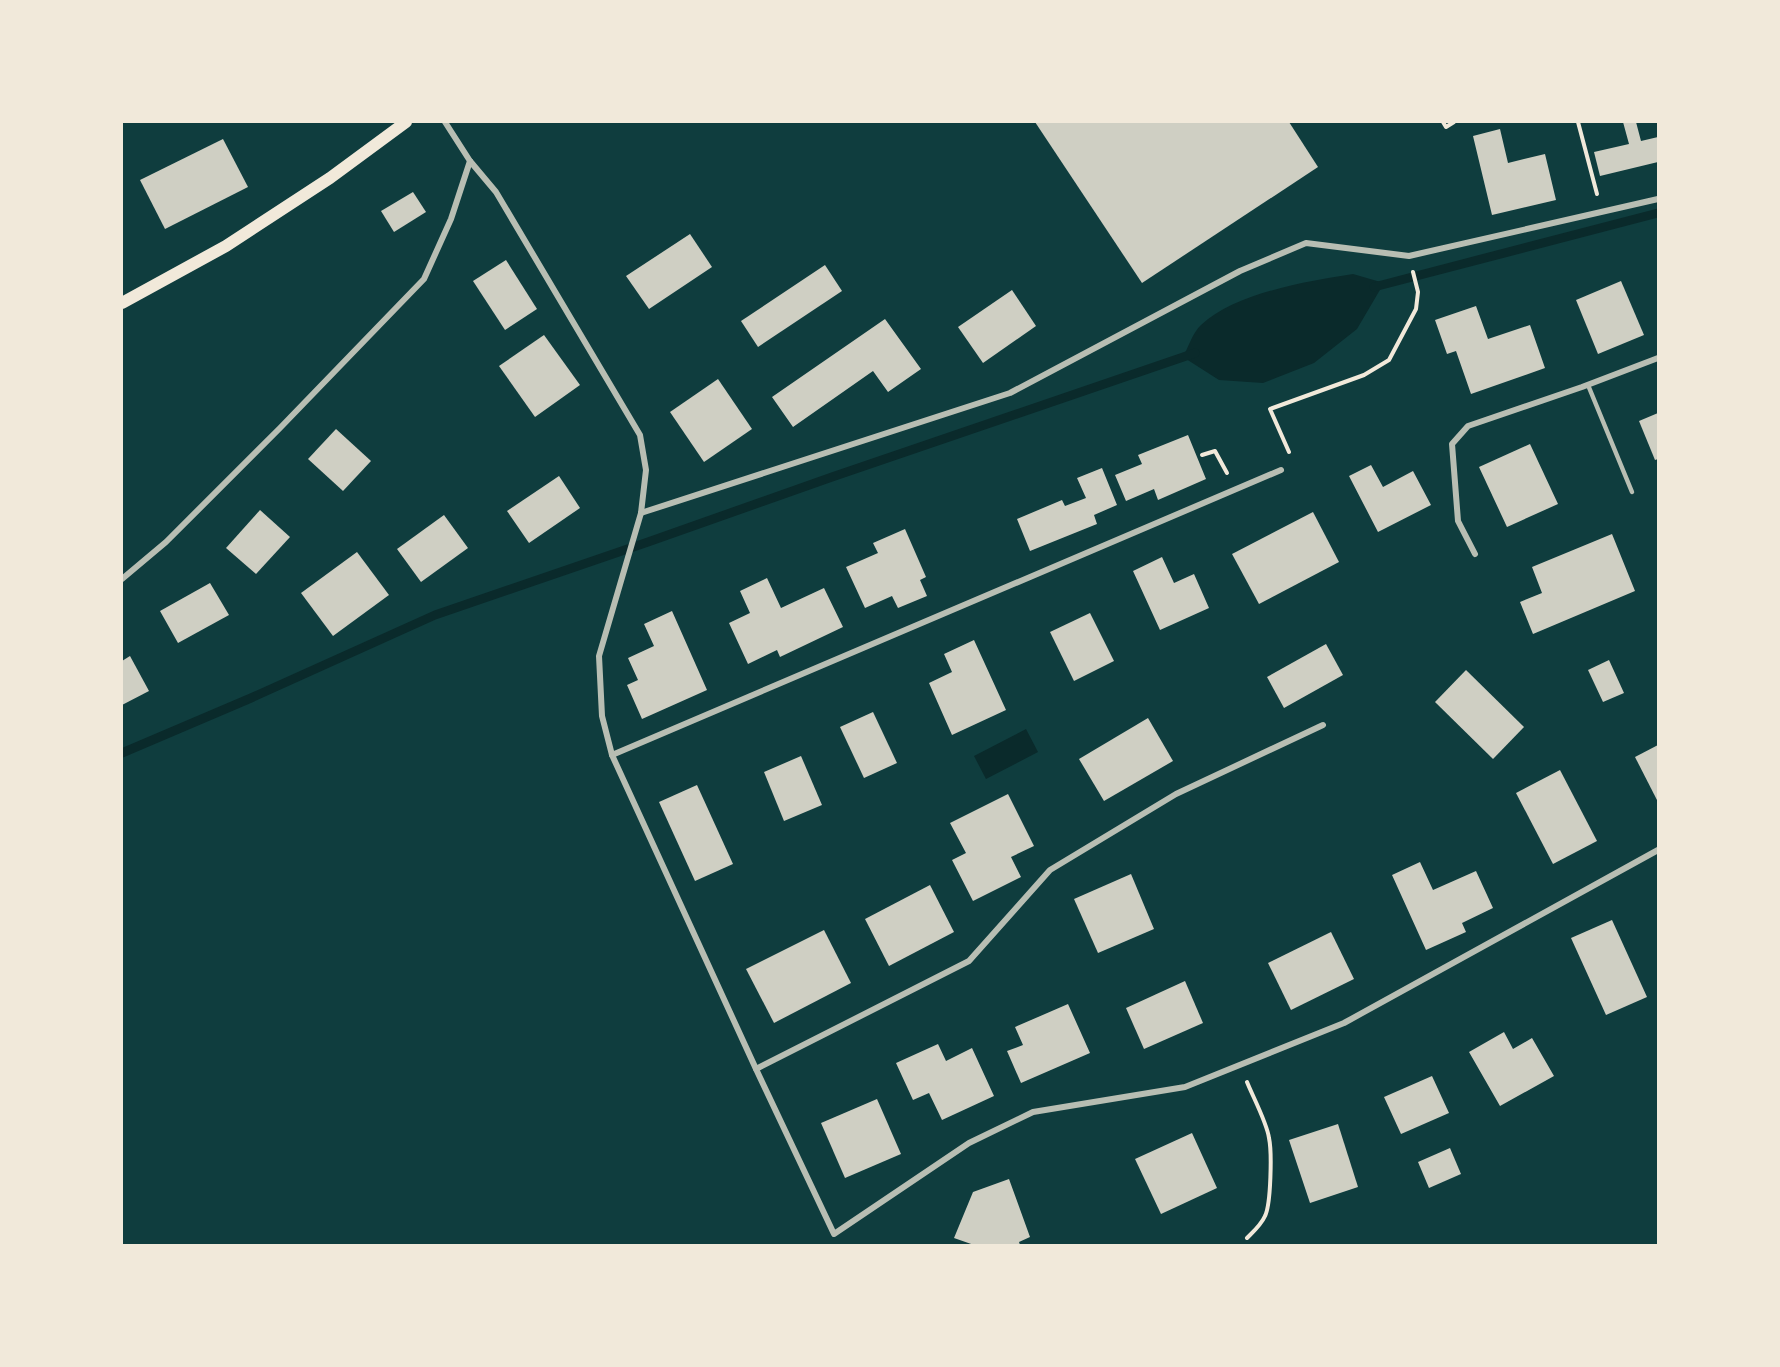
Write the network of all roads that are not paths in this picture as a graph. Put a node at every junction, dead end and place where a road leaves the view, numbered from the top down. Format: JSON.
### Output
{"nodes":[{"id":1,"x":406,"y":122,"type":"edge"},
{"id":2,"x":445,"y":122,"type":"edge"},
{"id":3,"x":470,"y":160,"type":"junction"},
{"id":4,"x":1659,"y":199,"type":"edge"},
{"id":5,"x":122,"y":303,"type":"edge"},
{"id":6,"x":1659,"y":358,"type":"edge"},
{"id":7,"x":1588,"y":385,"type":"junction"},
{"id":8,"x":1281,"y":470,"type":"road end"},
{"id":9,"x":1632,"y":492,"type":"dead end"},
{"id":10,"x":641,"y":513,"type":"junction"},
{"id":11,"x":1475,"y":554,"type":"dead end"},
{"id":12,"x":122,"y":579,"type":"edge"},
{"id":13,"x":1323,"y":725,"type":"dead end"},
{"id":14,"x":612,"y":755,"type":"junction"},
{"id":15,"x":1659,"y":850,"type":"edge"},
{"id":16,"x":756,"y":1069,"type":"junction"}],
"edges":[{"from":1,"to":5,"type":"main road"},
{"from":2,"to":3,"type":"street"},
{"from":3,"to":10,"type":"street"},
{"from":3,"to":12,"type":"street"},
{"from":4,"to":10,"type":"street"},
{"from":6,"to":7,"type":"street"},
{"from":7,"to":9,"type":"lane"},
{"from":7,"to":11,"type":"street"},
{"from":8,"to":14,"type":"street"},
{"from":10,"to":14,"type":"street"},
{"from":13,"to":16,"type":"street"},
{"from":14,"to":16,"type":"street"},
{"from":15,"to":16,"type":"street"}]}
